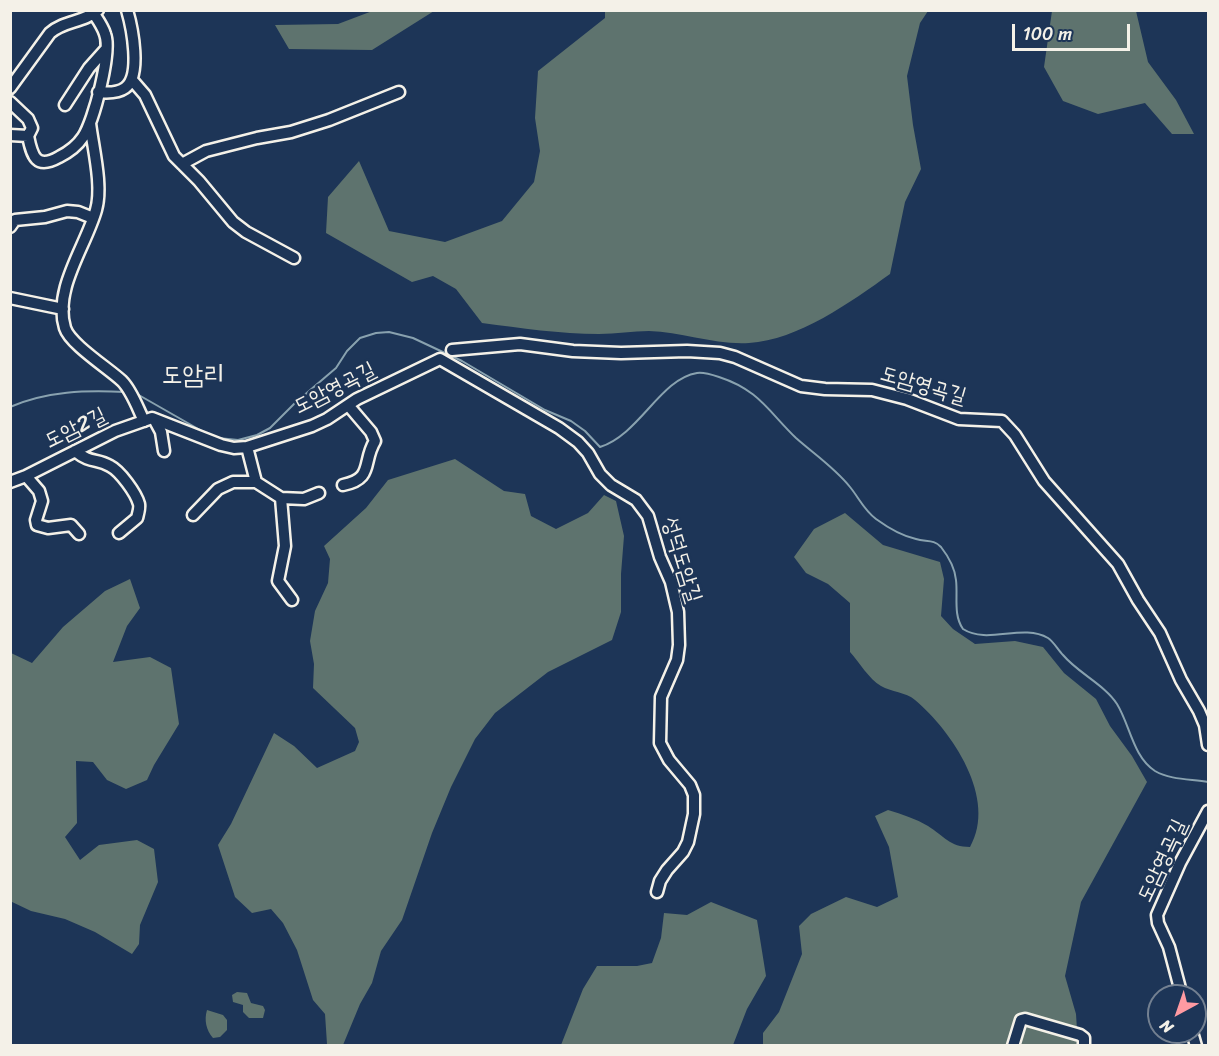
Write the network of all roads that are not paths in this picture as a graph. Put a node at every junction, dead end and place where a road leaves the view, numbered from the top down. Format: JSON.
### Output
{"nodes":[{"id":1,"x":127,"y":10,"type":"edge"},
{"id":2,"x":96,"y":12,"type":"edge"},
{"id":3,"x":106,"y":49,"type":"junction"},
{"id":4,"x":132,"y":80,"type":"junction"},
{"id":5,"x":10,"y":88,"type":"edge"},
{"id":6,"x":98,"y":92,"type":"junction"},
{"id":7,"x":399,"y":92,"type":"dead end"},
{"id":8,"x":10,"y":102,"type":"edge"},
{"id":9,"x":65,"y":105,"type":"dead end"},
{"id":10,"x":90,"y":123,"type":"junction"},
{"id":11,"x":10,"y":135,"type":"edge"},
{"id":12,"x":28,"y":136,"type":"junction"},
{"id":13,"x":182,"y":164,"type":"junction"},
{"id":14,"x":93,"y":218,"type":"junction"},
{"id":15,"x":10,"y":227,"type":"edge"},
{"id":16,"x":294,"y":258,"type":"dead end"},
{"id":17,"x":10,"y":298,"type":"edge"},
{"id":18,"x":63,"y":309,"type":"junction"},
{"id":19,"x":452,"y":350,"type":"dead end"},
{"id":20,"x":440,"y":359,"type":"joint"},
{"id":21,"x":348,"y":405,"type":"junction"},
{"id":22,"x":149,"y":420,"type":"junction"},
{"id":23,"x":247,"y":447,"type":"junction"},
{"id":24,"x":75,"y":451,"type":"junction"},
{"id":25,"x":164,"y":451,"type":"dead end"},
{"id":26,"x":26,"y":476,"type":"junction"},
{"id":27,"x":10,"y":482,"type":"edge"},
{"id":28,"x":256,"y":482,"type":"junction"},
{"id":29,"x":343,"y":485,"type":"dead end"},
{"id":30,"x":319,"y":493,"type":"dead end"},
{"id":31,"x":281,"y":498,"type":"junction"},
{"id":32,"x":193,"y":515,"type":"dead end"},
{"id":33,"x":119,"y":533,"type":"dead end"},
{"id":34,"x":79,"y":534,"type":"dead end"},
{"id":35,"x":292,"y":600,"type":"dead end"},
{"id":36,"x":1209,"y":745,"type":"edge"},
{"id":37,"x":1209,"y":812,"type":"edge"},
{"id":38,"x":657,"y":892,"type":"dead end"},
{"id":39,"x":1179,"y":984,"type":"edge"},
{"id":40,"x":1013,"y":1046,"type":"edge"},
{"id":41,"x":1084,"y":1046,"type":"edge"}],
"edges":[{"from":1,"to":4,"type":"street"},
{"from":2,"to":3,"type":"street"},
{"from":2,"to":5,"type":"street"},
{"from":3,"to":6,"type":"street"},
{"from":3,"to":9,"type":"street"},
{"from":4,"to":6,"type":"street"},
{"from":4,"to":13,"type":"street"},
{"from":6,"to":10,"type":"street"},
{"from":7,"to":13,"type":"street"},
{"from":8,"to":12,"type":"street"},
{"from":10,"to":12,"type":"street"},
{"from":10,"to":14,"type":"street"},
{"from":11,"to":12,"type":"street"},
{"from":13,"to":16,"type":"street"},
{"from":14,"to":15,"type":"street"},
{"from":14,"to":18,"type":"street"},
{"from":17,"to":18,"type":"street"},
{"from":18,"to":22,"type":"street"},
{"from":19,"to":36,"type":"street","name":"도암영곡길"},
{"from":20,"to":21,"type":"street","name":"도암영곡길"},
{"from":20,"to":38,"type":"street","name":"성덕도암길"},
{"from":21,"to":23,"type":"street","name":"도암영곡길"},
{"from":21,"to":29,"type":"street"},
{"from":22,"to":23,"type":"street","name":"도암영곡길"},
{"from":22,"to":24,"type":"street","name":"도암2길"},
{"from":22,"to":25,"type":"street"},
{"from":23,"to":28,"type":"street"},
{"from":24,"to":26,"type":"street","name":"도암2길"},
{"from":24,"to":33,"type":"street"},
{"from":26,"to":27,"type":"street","name":"도암2길"},
{"from":26,"to":34,"type":"street","name":"도암2길"},
{"from":28,"to":31,"type":"street"},
{"from":28,"to":32,"type":"street"},
{"from":30,"to":31,"type":"street"},
{"from":31,"to":35,"type":"street"},
{"from":37,"to":39,"type":"street","name":"도암영곡길"},
{"from":40,"to":41,"type":"street"}]}
